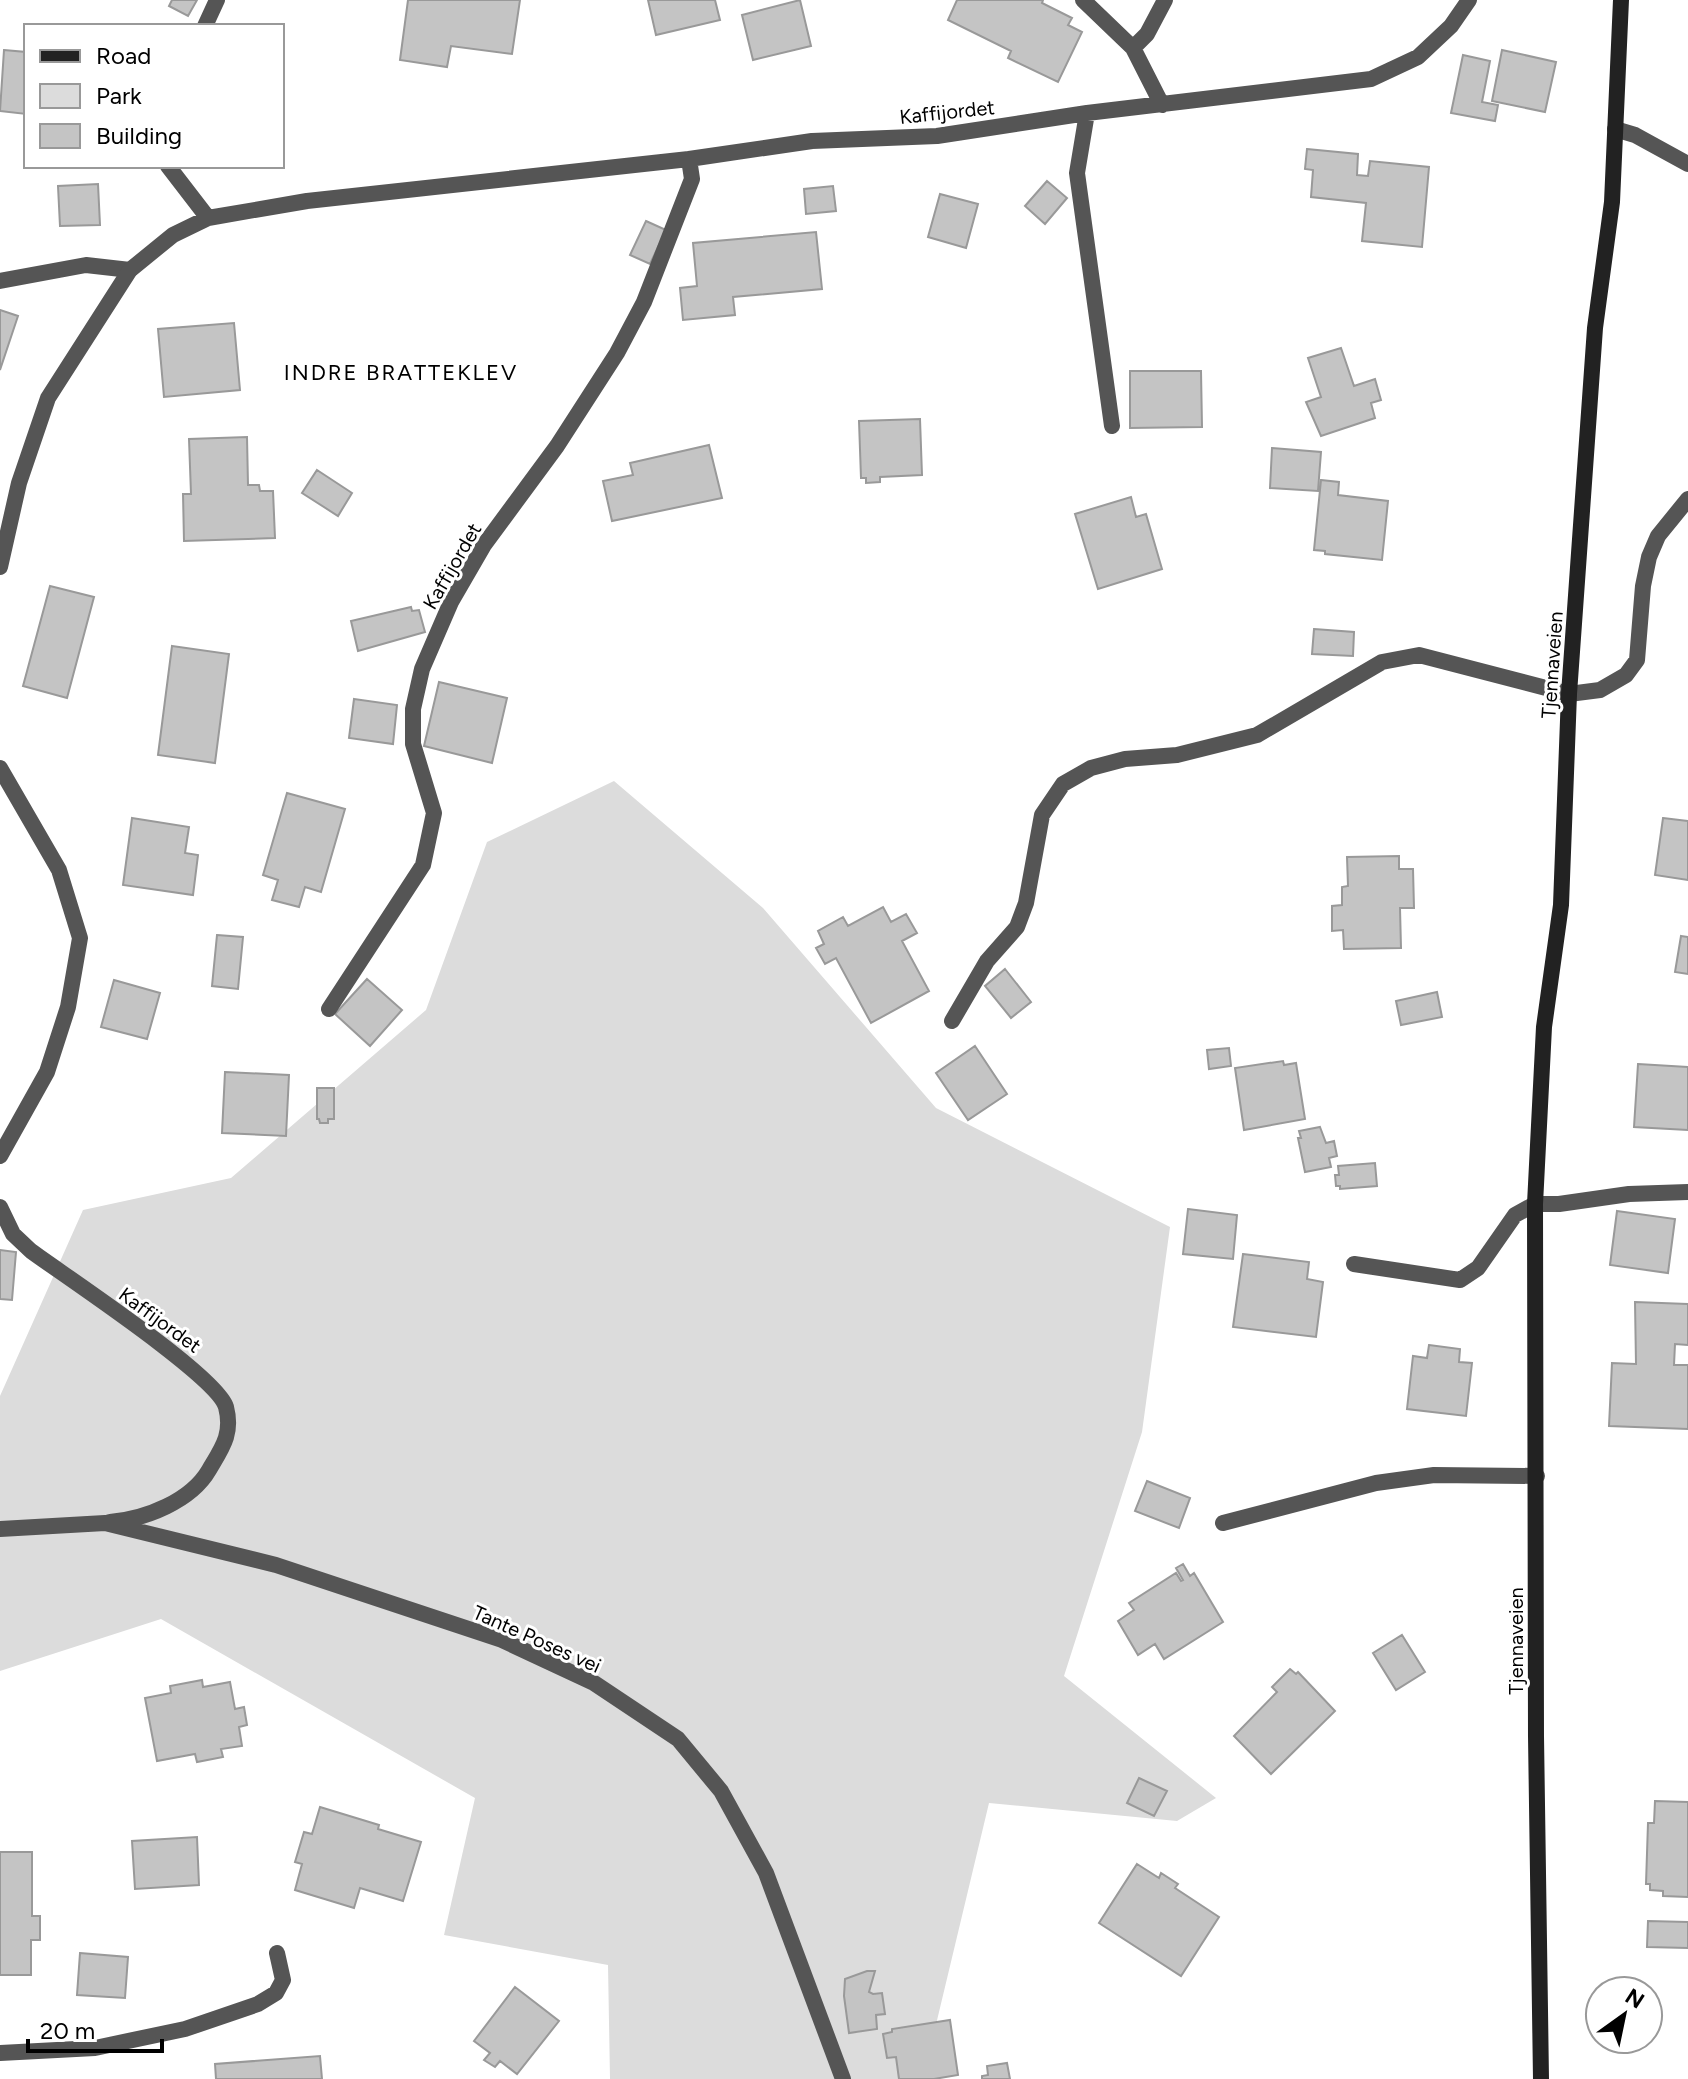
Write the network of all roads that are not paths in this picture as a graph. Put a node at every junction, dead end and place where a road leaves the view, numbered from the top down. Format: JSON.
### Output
{"nodes":[{"id":1,"x":217,"y":0,"type":"edge"},
{"id":2,"x":1083,"y":0,"type":"edge"},
{"id":3,"x":1165,"y":0,"type":"edge"},
{"id":4,"x":1469,"y":0,"type":"edge"},
{"id":5,"x":1621,"y":0,"type":"edge"},
{"id":6,"x":206,"y":24,"type":"edge"},
{"id":7,"x":1133,"y":48,"type":"junction"},
{"id":8,"x":1162,"y":105,"type":"junction"},
{"id":9,"x":1087,"y":113,"type":"junction"},
{"id":10,"x":1615,"y":129,"type":"junction"},
{"id":11,"x":689,"y":159,"type":"junction"},
{"id":12,"x":1688,"y":164,"type":"edge"},
{"id":13,"x":170,"y":168,"type":"edge"},
{"id":14,"x":208,"y":218,"type":"junction"},
{"id":15,"x":130,"y":270,"type":"junction"},
{"id":16,"x":0,"y":281,"type":"edge"},
{"id":17,"x":1112,"y":426,"type":"dead end"},
{"id":18,"x":1688,"y":499,"type":"edge"},
{"id":19,"x":0,"y":567,"type":"edge"},
{"id":20,"x":1569,"y":694,"type":"junction"},
{"id":21,"x":0,"y":768,"type":"edge"},
{"id":22,"x":329,"y":1009,"type":"dead end"},
{"id":23,"x":952,"y":1021,"type":"dead end"},
{"id":24,"x":0,"y":1156,"type":"edge"},
{"id":25,"x":1688,"y":1192,"type":"edge"},
{"id":26,"x":1535,"y":1204,"type":"junction"},
{"id":27,"x":0,"y":1207,"type":"edge"},
{"id":28,"x":1354,"y":1264,"type":"dead end"},
{"id":29,"x":1537,"y":1476,"type":"junction"},
{"id":30,"x":105,"y":1523,"type":"junction"},
{"id":31,"x":1223,"y":1523,"type":"dead end"},
{"id":32,"x":0,"y":1529,"type":"edge"},
{"id":33,"x":277,"y":1953,"type":"dead end"},
{"id":34,"x":0,"y":2053,"type":"edge"},
{"id":35,"x":843,"y":2079,"type":"edge"},
{"id":36,"x":1541,"y":2079,"type":"edge"}],
"edges":[{"from":1,"to":6,"type":"street"},
{"from":2,"to":7,"type":"street"},
{"from":3,"to":7,"type":"street"},
{"from":4,"to":8,"type":"street","name":"Kaffijordet"},
{"from":5,"to":10,"type":"main road","name":"Tjennaveien"},
{"from":7,"to":8,"type":"street"},
{"from":8,"to":9,"type":"street","name":"Kaffijordet"},
{"from":9,"to":11,"type":"street","name":"Kaffijordet"},
{"from":9,"to":17,"type":"street"},
{"from":10,"to":12,"type":"street"},
{"from":10,"to":20,"type":"main road","name":"Tjennaveien"},
{"from":11,"to":14,"type":"street","name":"Kaffijordet"},
{"from":11,"to":22,"type":"street","name":"Kaffijordet"},
{"from":13,"to":14,"type":"street"},
{"from":14,"to":15,"type":"street","name":"Kaffijordet"},
{"from":15,"to":16,"type":"street"},
{"from":15,"to":19,"type":"street","name":"Kaffijordet"},
{"from":18,"to":20,"type":"street"},
{"from":20,"to":23,"type":"street"},
{"from":20,"to":26,"type":"main road","name":"Tjennaveien"},
{"from":21,"to":24,"type":"street"},
{"from":25,"to":26,"type":"street"},
{"from":26,"to":28,"type":"street"},
{"from":26,"to":29,"type":"main road","name":"Tjennaveien"},
{"from":27,"to":30,"type":"street","name":"Kaffijordet"},
{"from":29,"to":31,"type":"street"},
{"from":29,"to":36,"type":"main road","name":"Tjennaveien"},
{"from":30,"to":32,"type":"street","name":"Tante Poses vei"},
{"from":30,"to":35,"type":"street","name":"Tante Poses vei"},
{"from":33,"to":34,"type":"street"}]}
